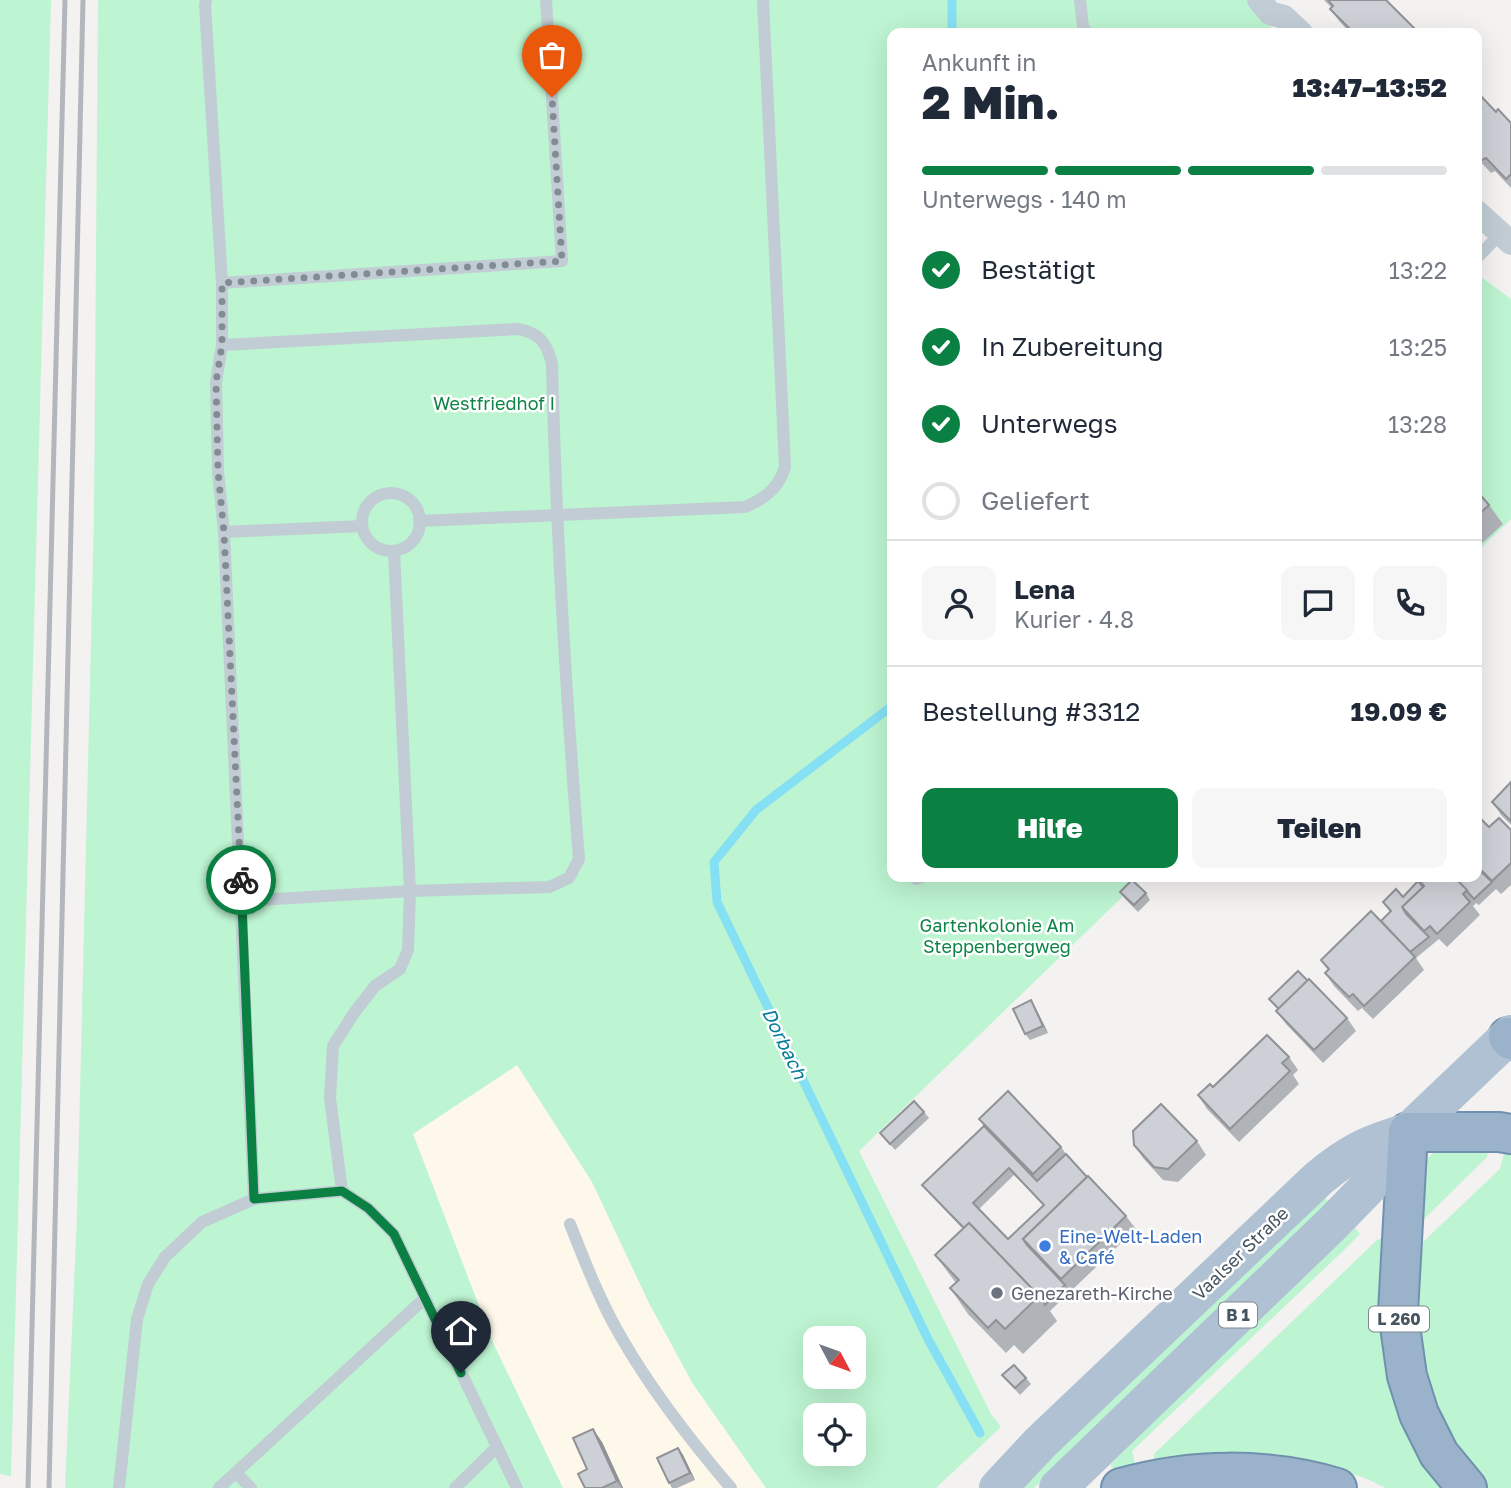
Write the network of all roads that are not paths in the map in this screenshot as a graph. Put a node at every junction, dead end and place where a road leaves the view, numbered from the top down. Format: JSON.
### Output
{"nodes":[{"id":1,"x":206,"y":0,"type":"edge"},
{"id":2,"x":546,"y":0,"type":"edge"},
{"id":3,"x":763,"y":0,"type":"edge"},
{"id":4,"x":1080,"y":0,"type":"edge"},
{"id":5,"x":1259,"y":0,"type":"edge"},
{"id":6,"x":1085,"y":28,"type":"edge"},
{"id":7,"x":1295,"y":28,"type":"edge"},
{"id":8,"x":1482,"y":217,"type":"edge"},
{"id":9,"x":1505,"y":238,"type":"edge"},
{"id":10,"x":1482,"y":254,"type":"edge"},
{"id":11,"x":222,"y":283,"type":"junction"},
{"id":12,"x":222,"y":345,"type":"junction"},
{"id":13,"x":556,"y":516,"type":"junction"},
{"id":14,"x":419,"y":521,"type":"junction"},
{"id":15,"x":362,"y":526,"type":"junction"},
{"id":16,"x":224,"y":533,"type":"junction"},
{"id":17,"x":394,"y":551,"type":"junction"},
{"id":18,"x":410,"y":891,"type":"junction"},
{"id":19,"x":242,"y":901,"type":"junction"},
{"id":20,"x":1510,"y":1037,"type":"edge"},
{"id":21,"x":1408,"y":1132,"type":"junction"},
{"id":22,"x":1511,"y":1134,"type":"edge"},
{"id":23,"x":342,"y":1191,"type":"junction"},
{"id":24,"x":254,"y":1199,"type":"junction"},
{"id":25,"x":570,"y":1224,"type":"dead end"},
{"id":26,"x":425,"y":1298,"type":"junction"},
{"id":27,"x":496,"y":1448,"type":"junction"},
{"id":28,"x":236,"y":1473,"type":"junction"},
{"id":29,"x":119,"y":1488,"type":"edge"},
{"id":30,"x":219,"y":1488,"type":"edge"},
{"id":31,"x":251,"y":1488,"type":"edge"},
{"id":32,"x":455,"y":1488,"type":"edge"},
{"id":33,"x":517,"y":1488,"type":"edge"},
{"id":34,"x":731,"y":1488,"type":"edge"},
{"id":35,"x":998,"y":1488,"type":"edge"},
{"id":36,"x":1058,"y":1488,"type":"edge"},
{"id":37,"x":1121,"y":1488,"type":"edge"},
{"id":38,"x":1337,"y":1488,"type":"edge"},
{"id":39,"x":1467,"y":1488,"type":"edge"}],
"edges":[{"from":1,"to":11,"type":"lane"},
{"from":2,"to":11,"type":"lane"},
{"from":3,"to":13,"type":"lane"},
{"from":4,"to":6,"type":"lane"},
{"from":5,"to":7,"type":"street"},
{"from":8,"to":9,"type":"street"},
{"from":9,"to":10,"type":"lane"},
{"from":11,"to":12,"type":"lane"},
{"from":12,"to":13,"type":"lane"},
{"from":12,"to":16,"type":"lane"},
{"from":13,"to":14,"type":"lane"},
{"from":13,"to":18,"type":"lane"},
{"from":14,"to":15,"type":"lane"},
{"from":14,"to":17,"type":"lane"},
{"from":15,"to":16,"type":"lane"},
{"from":15,"to":17,"type":"lane"},
{"from":16,"to":19,"type":"lane"},
{"from":17,"to":18,"type":"lane"},
{"from":18,"to":19,"type":"lane"},
{"from":18,"to":23,"type":"lane"},
{"from":19,"to":24,"type":"lane"},
{"from":20,"to":21,"type":"main road","name":"Vaalser Straße","number":"B 1"},
{"from":21,"to":22,"type":"highway"},
{"from":21,"to":35,"type":"main road","name":"Vaalser Straße","number":"B 1"},
{"from":21,"to":36,"type":"main road","name":"Vaalser Straße","number":"B 1"},
{"from":21,"to":39,"type":"highway","number":"L 260"},
{"from":23,"to":24,"type":"lane"},
{"from":23,"to":26,"type":"lane"},
{"from":24,"to":29,"type":"lane"},
{"from":25,"to":34,"type":"lane"},
{"from":26,"to":27,"type":"lane"},
{"from":26,"to":28,"type":"lane"},
{"from":27,"to":32,"type":"lane"},
{"from":27,"to":33,"type":"lane"},
{"from":28,"to":30,"type":"lane"},
{"from":28,"to":31,"type":"lane"},
{"from":37,"to":38,"type":"highway"}]}
